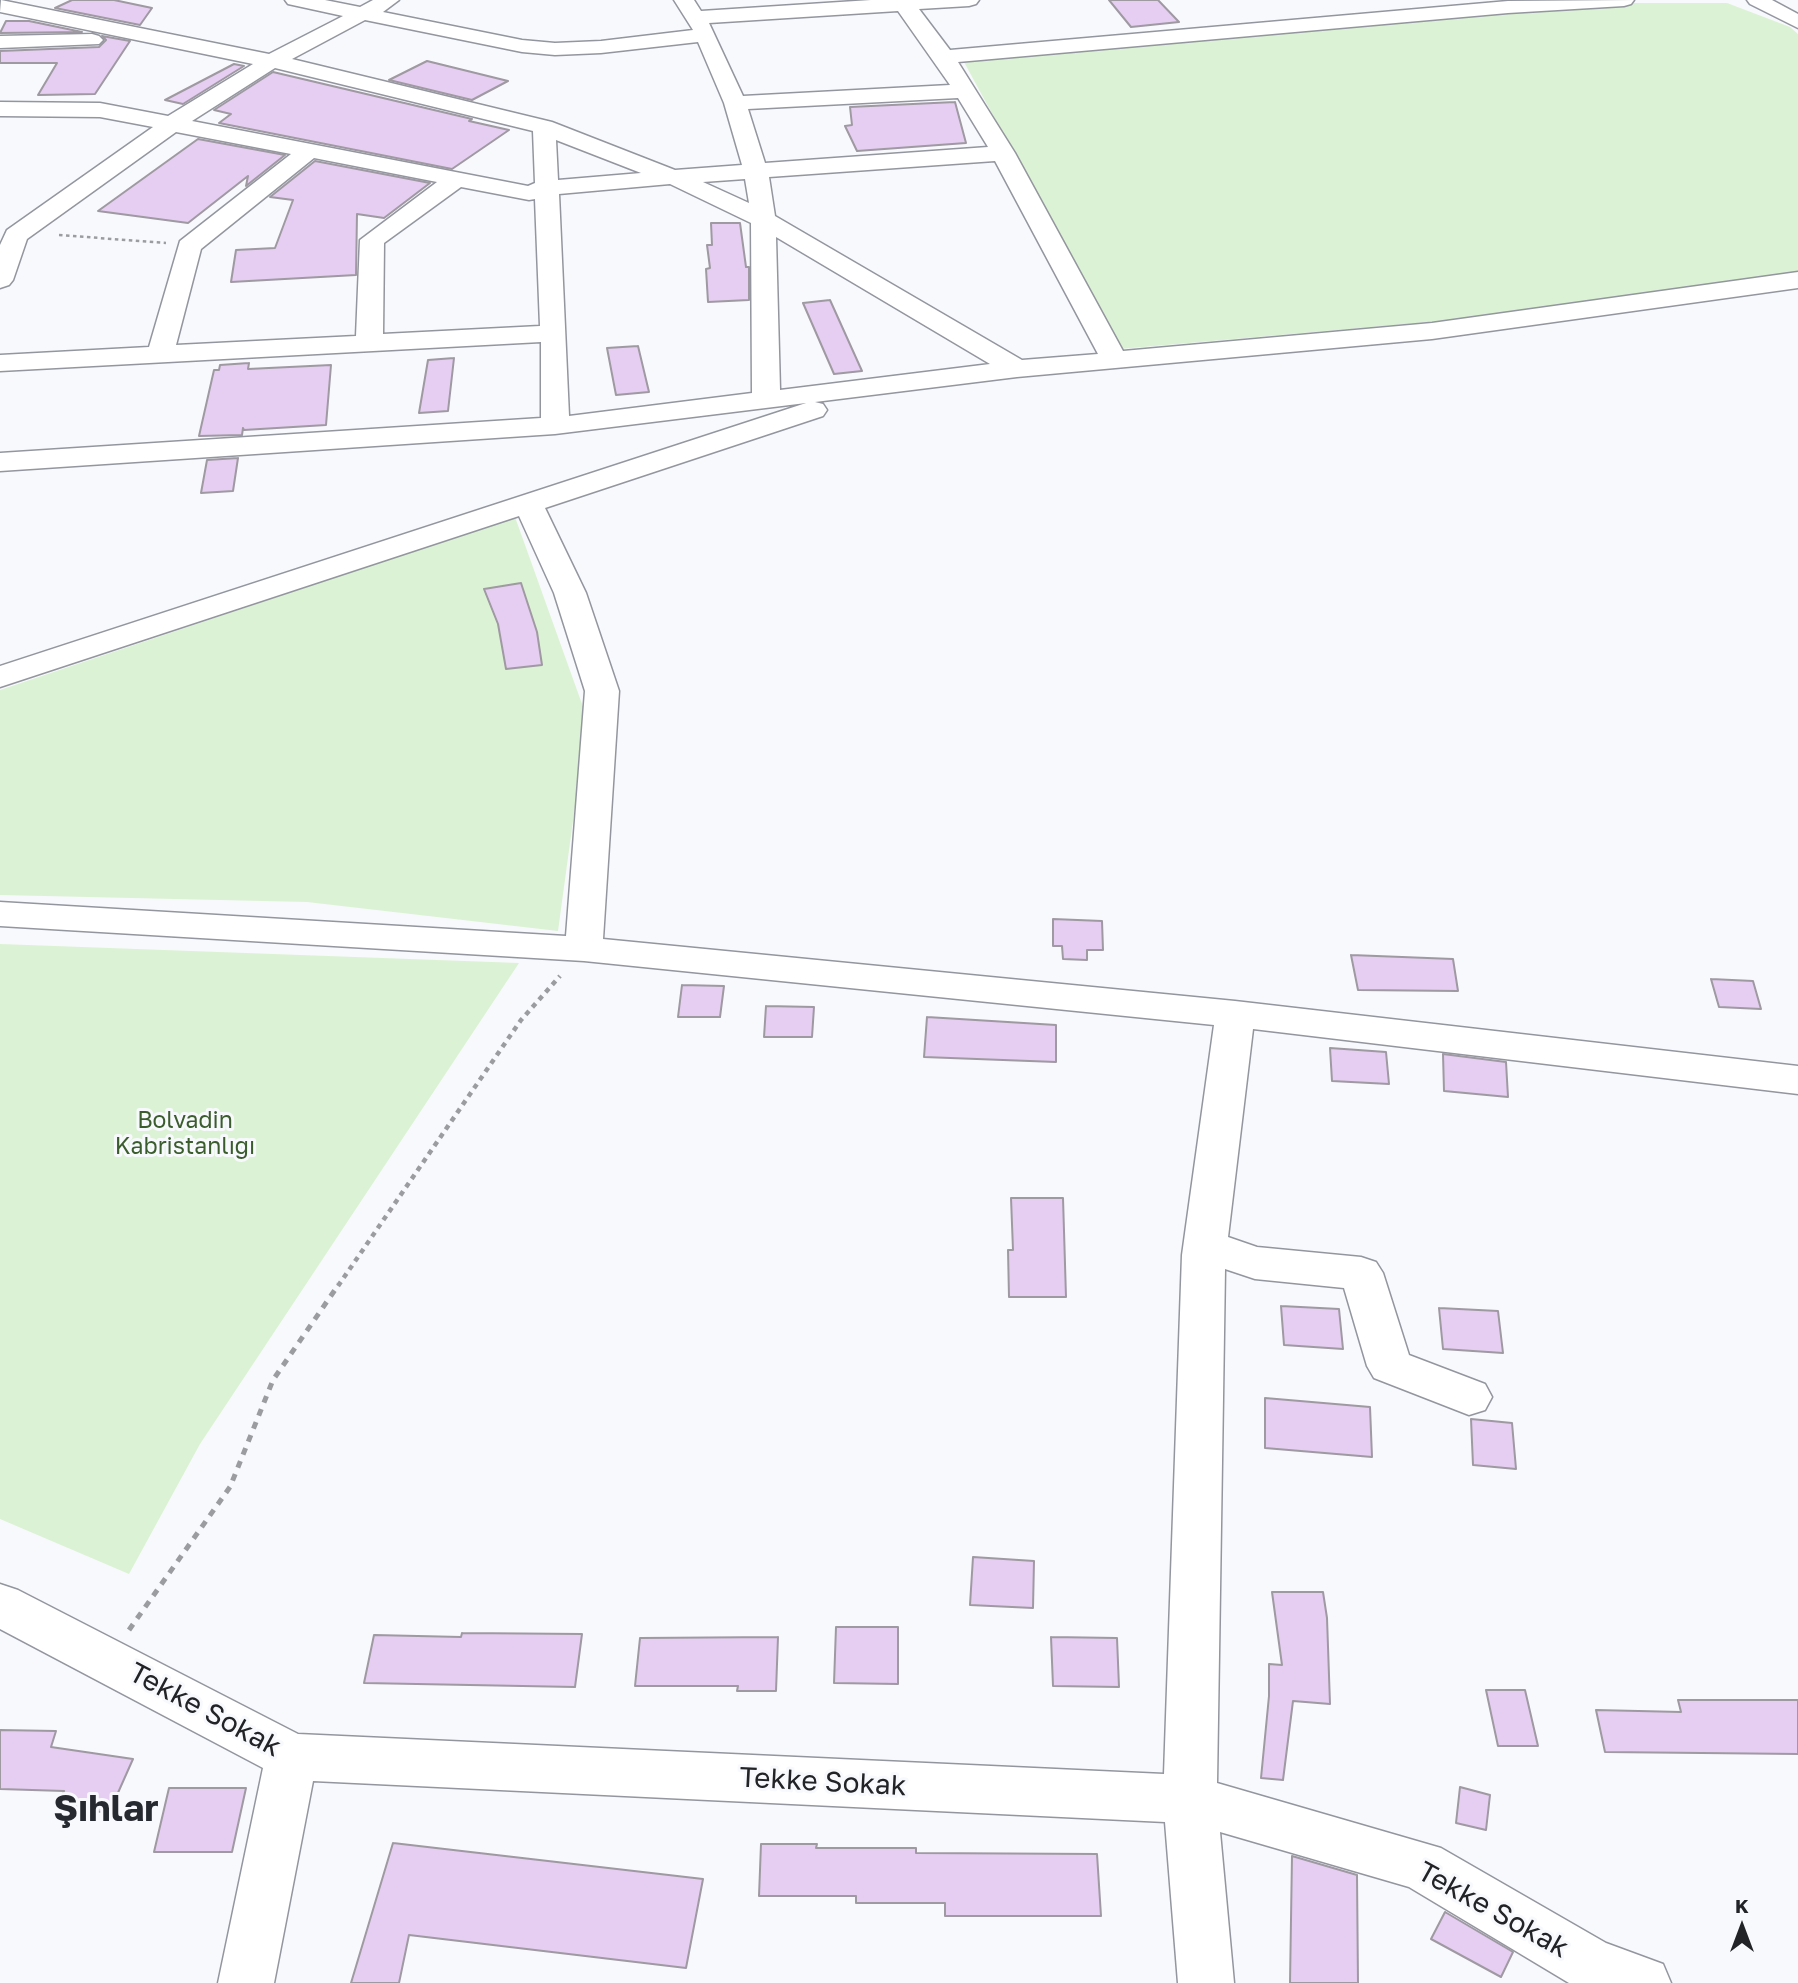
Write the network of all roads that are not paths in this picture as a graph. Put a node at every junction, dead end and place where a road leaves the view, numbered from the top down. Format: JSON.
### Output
{"nodes":[{"id":1,"x":295,"y":0,"type":"edge"},
{"id":2,"x":389,"y":0,"type":"edge"},
{"id":3,"x":969,"y":0,"type":"edge"},
{"id":4,"x":1326,"y":0,"type":"edge"},
{"id":5,"x":1624,"y":0,"type":"edge"},
{"id":6,"x":1757,"y":0,"type":"edge"},
{"id":7,"x":903,"y":2,"type":"edge"},
{"id":8,"x":13,"y":4,"type":"edge"},
{"id":9,"x":829,"y":4,"type":"edge"},
{"id":10,"x":688,"y":11,"type":"edge"},
{"id":11,"x":362,"y":13,"type":"junction"},
{"id":12,"x":1348,"y":21,"type":"junction"},
{"id":13,"x":1798,"y":22,"type":"edge"},
{"id":14,"x":164,"y":39,"type":"junction"},
{"id":15,"x":0,"y":42,"type":"edge"},
{"id":16,"x":944,"y":57,"type":"junction"},
{"id":17,"x":271,"y":61,"type":"junction"},
{"id":18,"x":966,"y":90,"type":"junction"},
{"id":19,"x":735,"y":103,"type":"junction"},
{"id":20,"x":0,"y":109,"type":"edge"},
{"id":21,"x":175,"y":122,"type":"junction"},
{"id":22,"x":544,"y":127,"type":"junction"},
{"id":23,"x":307,"y":152,"type":"junction"},
{"id":24,"x":1003,"y":153,"type":"junction"},
{"id":25,"x":756,"y":171,"type":"junction"},
{"id":26,"x":673,"y":177,"type":"junction"},
{"id":27,"x":455,"y":180,"type":"junction"},
{"id":28,"x":545,"y":188,"type":"junction"},
{"id":29,"x":763,"y":219,"type":"junction"},
{"id":30,"x":8,"y":236,"type":"edge"},
{"id":31,"x":0,"y":280,"type":"edge"},
{"id":32,"x":1798,"y":280,"type":"edge"},
{"id":33,"x":554,"y":333,"type":"junction"},
{"id":34,"x":369,"y":342,"type":"junction"},
{"id":35,"x":160,"y":355,"type":"junction"},
{"id":36,"x":1114,"y":359,"type":"junction"},
{"id":37,"x":0,"y":363,"type":"edge"},
{"id":38,"x":1017,"y":369,"type":"junction"},
{"id":39,"x":766,"y":399,"type":"junction"},
{"id":40,"x":712,"y":406,"type":"junction"},
{"id":41,"x":555,"y":426,"type":"junction"},
{"id":42,"x":690,"y":450,"type":"junction"},
{"id":43,"x":0,"y":462,"type":"edge"},
{"id":44,"x":527,"y":502,"type":"junction"},
{"id":45,"x":0,"y":677,"type":"edge"},
{"id":46,"x":0,"y":914,"type":"edge"},
{"id":47,"x":583,"y":949,"type":"junction"},
{"id":48,"x":1235,"y":1014,"type":"junction"},
{"id":49,"x":1798,"y":1080,"type":"edge"},
{"id":50,"x":1205,"y":1246,"type":"junction"},
{"id":51,"x":1469,"y":1397,"type":"dead end"},
{"id":52,"x":0,"y":1605,"type":"edge"},
{"id":53,"x":292,"y":1757,"type":"junction"},
{"id":54,"x":1190,"y":1799,"type":"junction"},
{"id":55,"x":1603,"y":1974,"type":"edge"},
{"id":56,"x":246,"y":1983,"type":"edge"},
{"id":57,"x":1206,"y":1983,"type":"edge"},
{"id":58,"x":1643,"y":1983,"type":"edge"}],
"edges":[{"from":1,"to":11,"type":"street"},
{"from":2,"to":11,"type":"street"},
{"from":3,"to":7,"type":"street"},
{"from":4,"to":12,"type":"street"},
{"from":5,"to":12,"type":"street"},
{"from":6,"to":13,"type":"street"},
{"from":7,"to":9,"type":"street"},
{"from":7,"to":16,"type":"street"},
{"from":8,"to":14,"type":"street"},
{"from":9,"to":10,"type":"street"},
{"from":10,"to":11,"type":"street"},
{"from":10,"to":19,"type":"street"},
{"from":11,"to":17,"type":"street"},
{"from":12,"to":16,"type":"street"},
{"from":14,"to":15,"type":"street"},
{"from":14,"to":17,"type":"street"},
{"from":16,"to":18,"type":"street"},
{"from":17,"to":21,"type":"street"},
{"from":17,"to":22,"type":"street"},
{"from":18,"to":19,"type":"street"},
{"from":18,"to":24,"type":"street"},
{"from":19,"to":25,"type":"street"},
{"from":20,"to":21,"type":"street"},
{"from":21,"to":23,"type":"street"},
{"from":21,"to":30,"type":"street"},
{"from":22,"to":26,"type":"street"},
{"from":22,"to":28,"type":"street"},
{"from":23,"to":27,"type":"street"},
{"from":23,"to":35,"type":"street"},
{"from":24,"to":25,"type":"street"},
{"from":24,"to":36,"type":"street"},
{"from":25,"to":26,"type":"street"},
{"from":25,"to":29,"type":"street"},
{"from":26,"to":28,"type":"street"},
{"from":26,"to":29,"type":"street"},
{"from":27,"to":28,"type":"street"},
{"from":27,"to":34,"type":"street"},
{"from":28,"to":33,"type":"street"},
{"from":29,"to":38,"type":"street"},
{"from":29,"to":39,"type":"street"},
{"from":30,"to":31,"type":"street"},
{"from":32,"to":36,"type":"street"},
{"from":33,"to":34,"type":"street"},
{"from":33,"to":41,"type":"street"},
{"from":34,"to":35,"type":"street"},
{"from":35,"to":37,"type":"street"},
{"from":36,"to":38,"type":"street"},
{"from":38,"to":39,"type":"street"},
{"from":38,"to":42,"type":"street"},
{"from":39,"to":40,"type":"street"},
{"from":40,"to":41,"type":"street"},
{"from":40,"to":42,"type":"street"},
{"from":41,"to":43,"type":"street"},
{"from":42,"to":44,"type":"street"},
{"from":44,"to":45,"type":"street"},
{"from":44,"to":47,"type":"street"},
{"from":46,"to":47,"type":"street"},
{"from":47,"to":48,"type":"street"},
{"from":48,"to":49,"type":"street"},
{"from":48,"to":50,"type":"street"},
{"from":50,"to":51,"type":"street"},
{"from":50,"to":54,"type":"street"},
{"from":52,"to":53,"type":"street","name":"Tekke Sokak"},
{"from":53,"to":54,"type":"street","name":"Tekke Sokak"},
{"from":53,"to":56,"type":"street"},
{"from":54,"to":55,"type":"street","name":"Tekke Sokak"},
{"from":54,"to":57,"type":"street"},
{"from":55,"to":58,"type":"street","name":"Tekke Sokak"}]}
